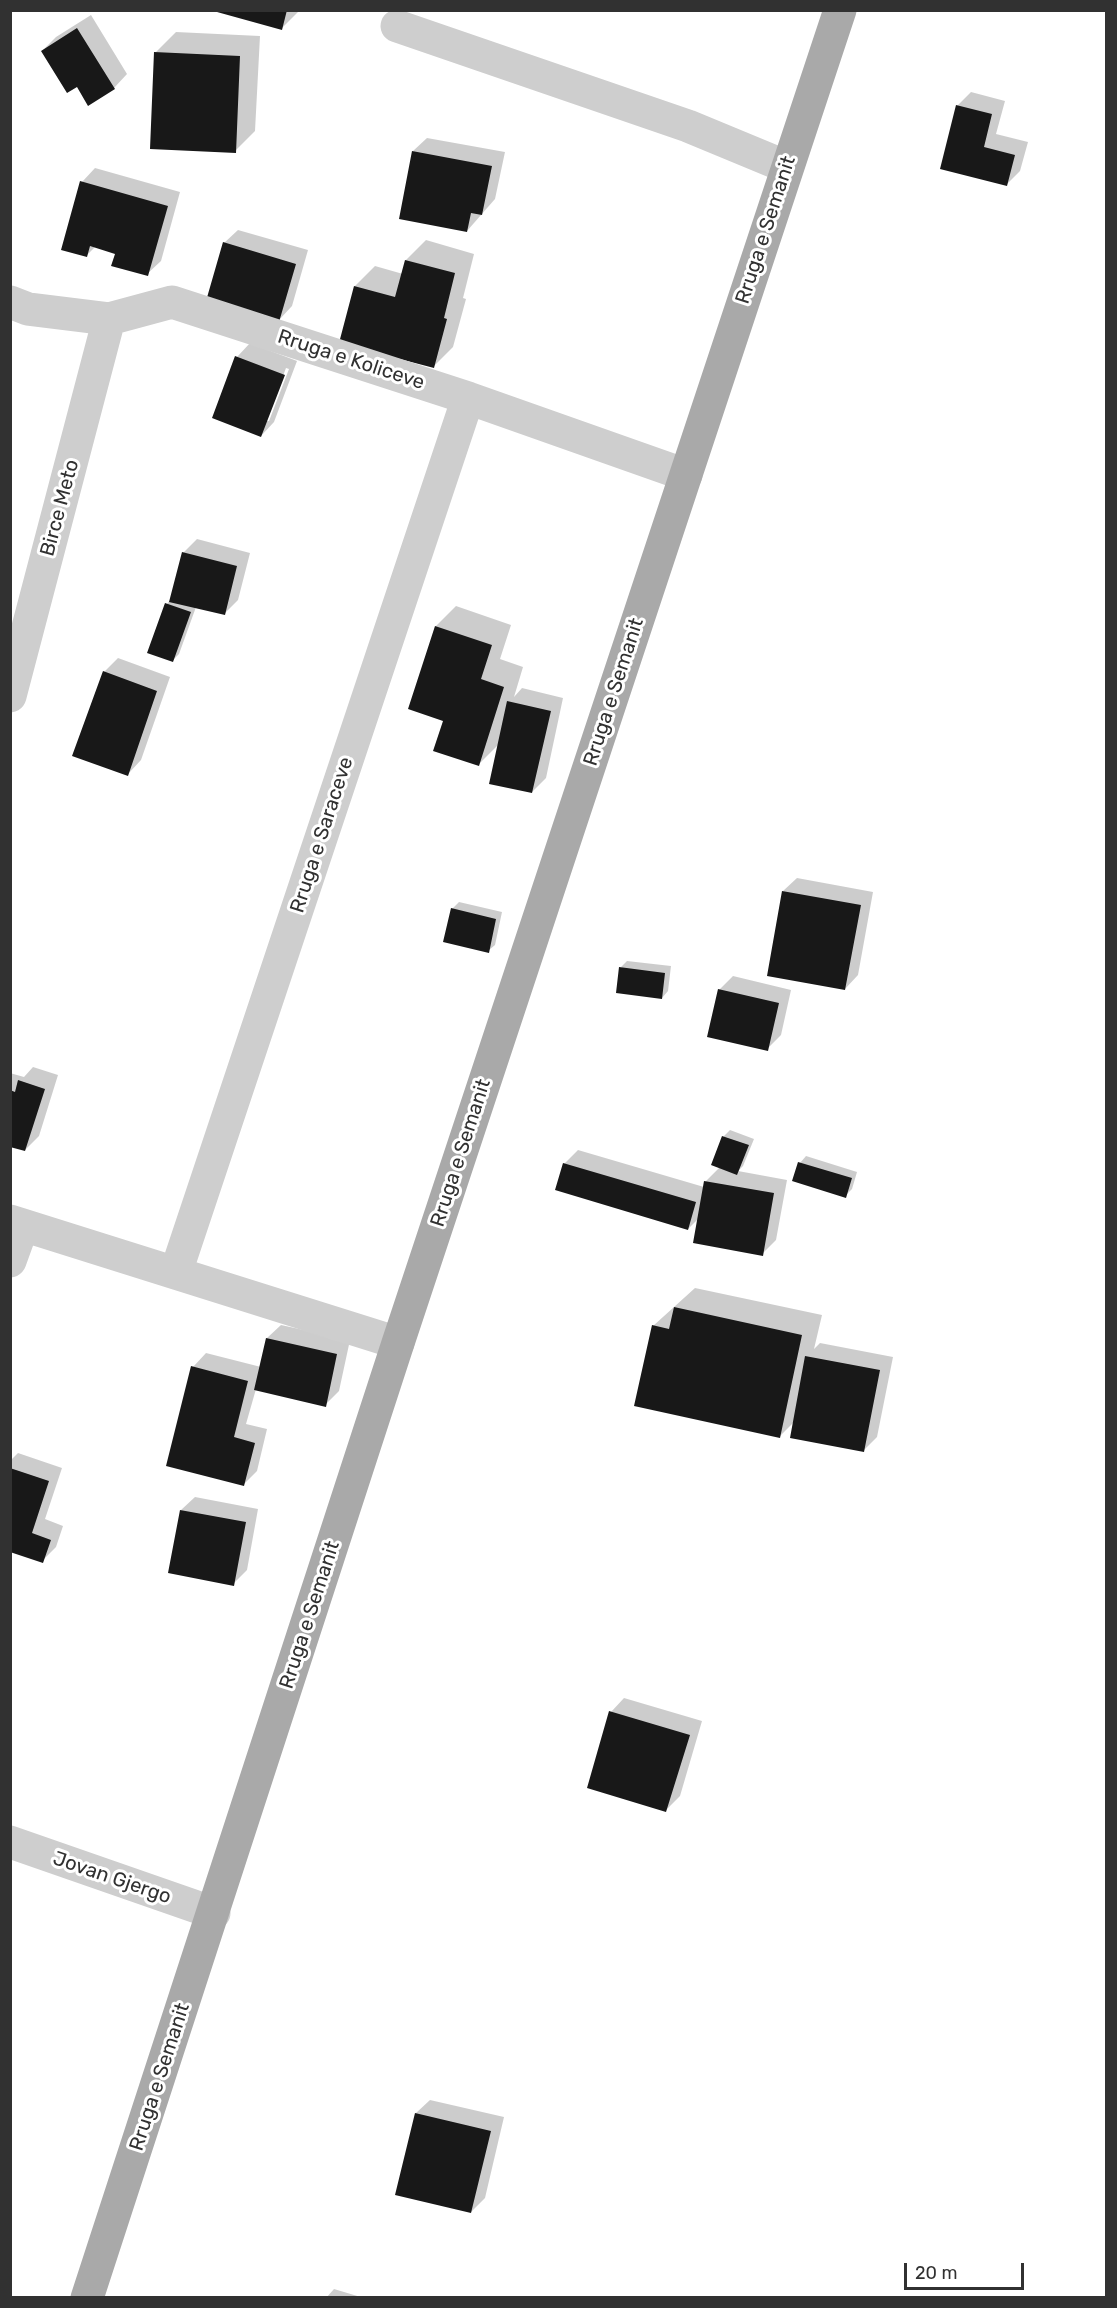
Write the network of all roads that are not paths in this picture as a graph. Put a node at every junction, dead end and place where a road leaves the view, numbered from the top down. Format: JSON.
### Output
{"nodes":[{"id":1,"x":840,"y":10,"type":"edge"},
{"id":2,"x":397,"y":26,"type":"dead end"},
{"id":3,"x":787,"y":167,"type":"junction"},
{"id":4,"x":10,"y":302,"type":"edge"},
{"id":5,"x":109,"y":320,"type":"junction"},
{"id":6,"x":468,"y":398,"type":"junction"},
{"id":7,"x":686,"y":475,"type":"junction"},
{"id":8,"x":10,"y":696,"type":"edge"},
{"id":9,"x":16,"y":1223,"type":"edge"},
{"id":10,"x":10,"y":1261,"type":"edge"},
{"id":11,"x":176,"y":1272,"type":"junction"},
{"id":12,"x":398,"y":1343,"type":"junction"},
{"id":13,"x":10,"y":1842,"type":"edge"},
{"id":14,"x":214,"y":1913,"type":"junction"},
{"id":15,"x":87,"y":2298,"type":"edge"}],
"edges":[{"from":1,"to":3,"type":"main road","name":"Rruga e Semanit"},
{"from":2,"to":3,"type":"street"},
{"from":3,"to":7,"type":"main road","name":"Rruga e Semanit"},
{"from":4,"to":5,"type":"street","name":"Rruga e Koliceve"},
{"from":5,"to":6,"type":"street","name":"Rruga e Koliceve"},
{"from":5,"to":8,"type":"street","name":"Birce Meto"},
{"from":6,"to":7,"type":"street","name":"Rruga e Koliceve"},
{"from":6,"to":11,"type":"street","name":"Rruga e Saraceve"},
{"from":7,"to":12,"type":"main road","name":"Rruga e Semanit"},
{"from":9,"to":10,"type":"street"},
{"from":9,"to":11,"type":"street"},
{"from":11,"to":12,"type":"street"},
{"from":12,"to":14,"type":"main road","name":"Rruga e Semanit"},
{"from":13,"to":14,"type":"street","name":"Jovan Gjergo"},
{"from":14,"to":15,"type":"main road","name":"Rruga e Semanit"}]}
